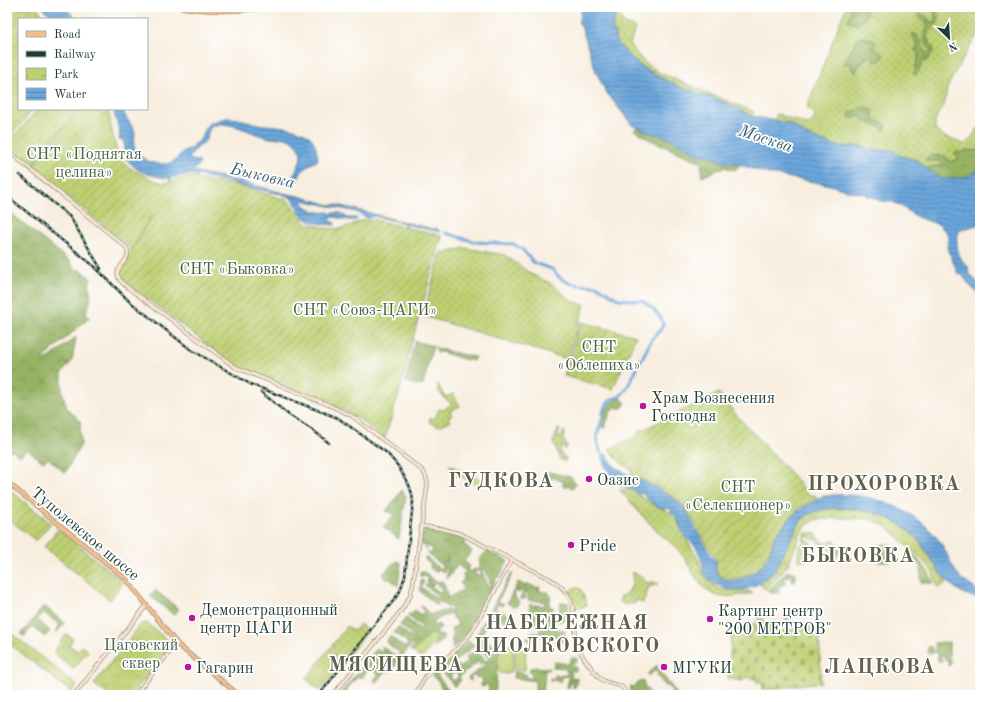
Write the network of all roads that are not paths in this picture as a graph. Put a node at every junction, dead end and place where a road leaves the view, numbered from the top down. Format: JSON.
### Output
{"nodes":[{"id":1,"x":180,"y":7,"type":"edge"},
{"id":2,"x":213,"y":7,"type":"edge"},
{"id":3,"x":238,"y":7,"type":"edge"},
{"id":4,"x":270,"y":7,"type":"edge"},
{"id":5,"x":7,"y":150,"type":"edge"},
{"id":6,"x":7,"y":482,"type":"edge"},
{"id":7,"x":421,"y":526,"type":"junction"},
{"id":8,"x":512,"y":560,"type":"junction"},
{"id":9,"x":147,"y":605,"type":"junction"},
{"id":10,"x":176,"y":644,"type":"junction"},
{"id":11,"x":74,"y":695,"type":"edge"},
{"id":12,"x":135,"y":695,"type":"edge"},
{"id":13,"x":239,"y":695,"type":"edge"},
{"id":14,"x":334,"y":695,"type":"edge"},
{"id":15,"x":415,"y":695,"type":"edge"},
{"id":16,"x":625,"y":695,"type":"edge"}],
"edges":[{"from":1,"to":4,"type":"main road"},
{"from":2,"to":3,"type":"main road"},
{"from":5,"to":7,"type":"main road"},
{"from":6,"to":9,"type":"main road","name":"Туполевское шоссе"},
{"from":7,"to":8,"type":"main road"},
{"from":7,"to":14,"type":"main road"},
{"from":8,"to":15,"type":"main road"},
{"from":8,"to":16,"type":"main road"},
{"from":9,"to":10,"type":"main road","name":"Туполевское шоссе"},
{"from":9,"to":11,"type":"main road"},
{"from":10,"to":12,"type":"main road"},
{"from":10,"to":13,"type":"main road","name":"Туполевское шоссе"}]}
